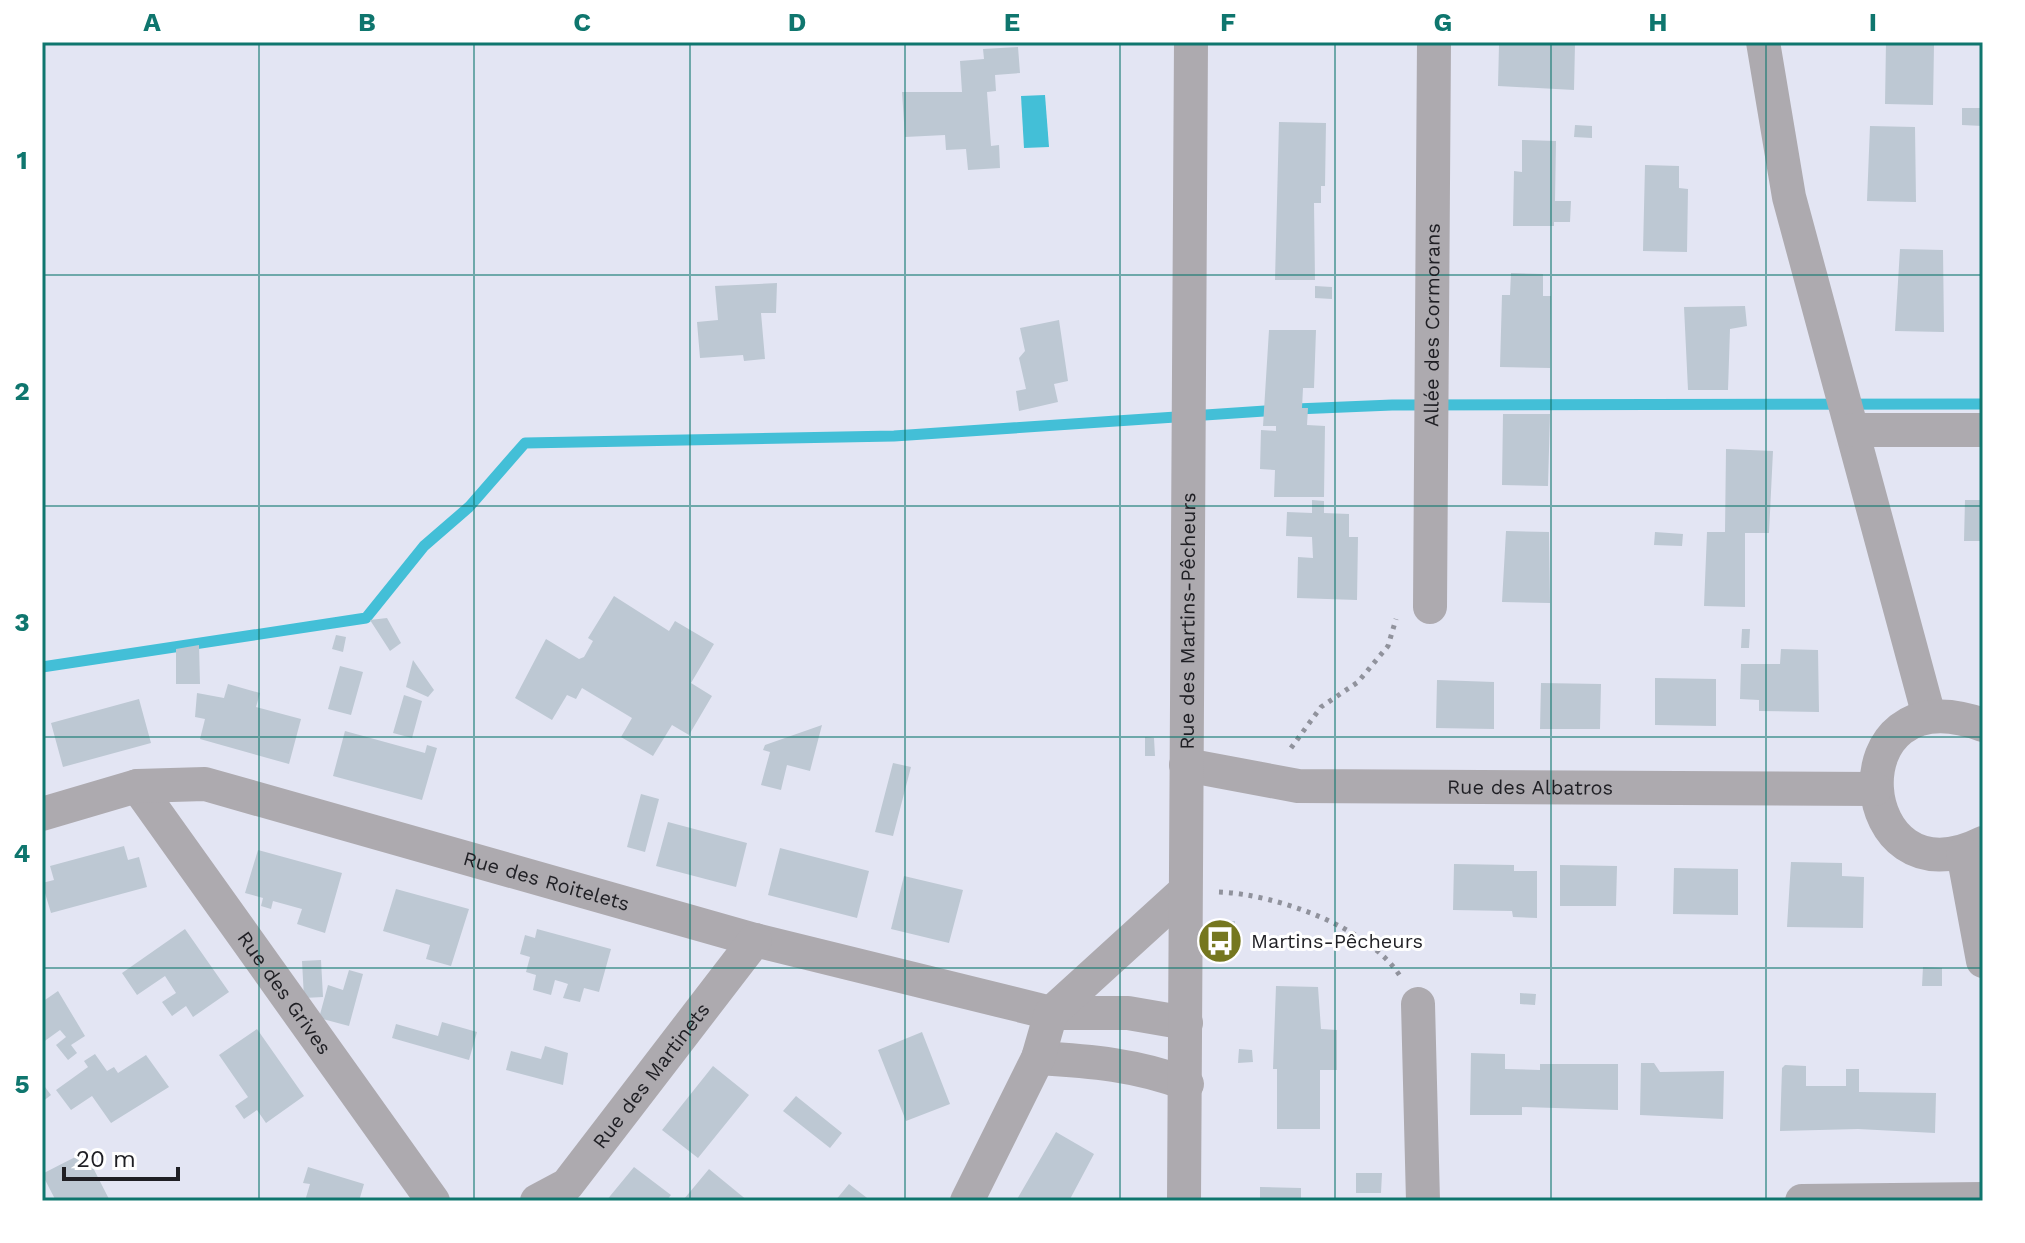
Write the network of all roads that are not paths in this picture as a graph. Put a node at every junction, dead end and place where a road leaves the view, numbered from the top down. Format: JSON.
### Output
{"nodes":[{"id":1,"x":1191,"y":42,"type":"edge"},
{"id":2,"x":1434,"y":42,"type":"edge"},
{"id":3,"x":1763,"y":42,"type":"edge"},
{"id":4,"x":1853,"y":430,"type":"junction"},
{"id":5,"x":1983,"y":430,"type":"edge"},
{"id":6,"x":1430,"y":607,"type":"road end"},
{"id":7,"x":1929,"y":716,"type":"junction"},
{"id":8,"x":1983,"y":725,"type":"edge"},
{"id":9,"x":1186,"y":765,"type":"junction"},
{"id":10,"x":137,"y":786,"type":"junction"},
{"id":11,"x":1875,"y":789,"type":"junction"},
{"id":12,"x":42,"y":814,"type":"edge"},
{"id":13,"x":1973,"y":848,"type":"edge"},
{"id":14,"x":1185,"y":891,"type":"junction"},
{"id":15,"x":755,"y":940,"type":"junction"},
{"id":16,"x":1983,"y":961,"type":"edge"},
{"id":17,"x":1418,"y":1004,"type":"road end"},
{"id":18,"x":1051,"y":1013,"type":"junction"},
{"id":19,"x":1186,"y":1023,"type":"junction"},
{"id":20,"x":1038,"y":1058,"type":"junction"},
{"id":21,"x":1187,"y":1084,"type":"junction"},
{"id":22,"x":1983,"y":1199,"type":"edge"},
{"id":23,"x":433,"y":1201,"type":"edge"},
{"id":24,"x":537,"y":1201,"type":"edge"},
{"id":25,"x":967,"y":1201,"type":"edge"},
{"id":26,"x":1184,"y":1201,"type":"edge"},
{"id":27,"x":1423,"y":1201,"type":"edge"},
{"id":28,"x":1802,"y":1201,"type":"edge"}],
"edges":[{"from":1,"to":9,"type":"street","name":"Rue des Martins-Pêcheurs"},
{"from":2,"to":6,"type":"street","name":"Allée des Cormorans"},
{"from":3,"to":4,"type":"street"},
{"from":4,"to":5,"type":"street"},
{"from":4,"to":7,"type":"street"},
{"from":7,"to":8,"type":"street"},
{"from":7,"to":11,"type":"street"},
{"from":9,"to":11,"type":"street","name":"Rue des Albatros"},
{"from":9,"to":14,"type":"street","name":"Rue des Martins-Pêcheurs"},
{"from":10,"to":12,"type":"street","name":"Rue des Roitelets"},
{"from":10,"to":15,"type":"street","name":"Rue des Roitelets"},
{"from":10,"to":23,"type":"street","name":"Rue des Grives"},
{"from":11,"to":13,"type":"street"},
{"from":13,"to":16,"type":"street"},
{"from":14,"to":18,"type":"street"},
{"from":14,"to":19,"type":"street","name":"Rue des Martins-Pêcheurs"},
{"from":15,"to":18,"type":"street","name":"Rue des Roitelets"},
{"from":15,"to":24,"type":"street","name":"Rue des Martinets"},
{"from":17,"to":27,"type":"street"},
{"from":18,"to":19,"type":"street","name":"Rue des Roitelets"},
{"from":18,"to":20,"type":"street"},
{"from":19,"to":21,"type":"street","name":"Rue des Martins-Pêcheurs"},
{"from":20,"to":21,"type":"street"},
{"from":20,"to":25,"type":"street"},
{"from":21,"to":26,"type":"street","name":"Rue des Martins-Pêcheurs"},
{"from":22,"to":28,"type":"street"}]}
